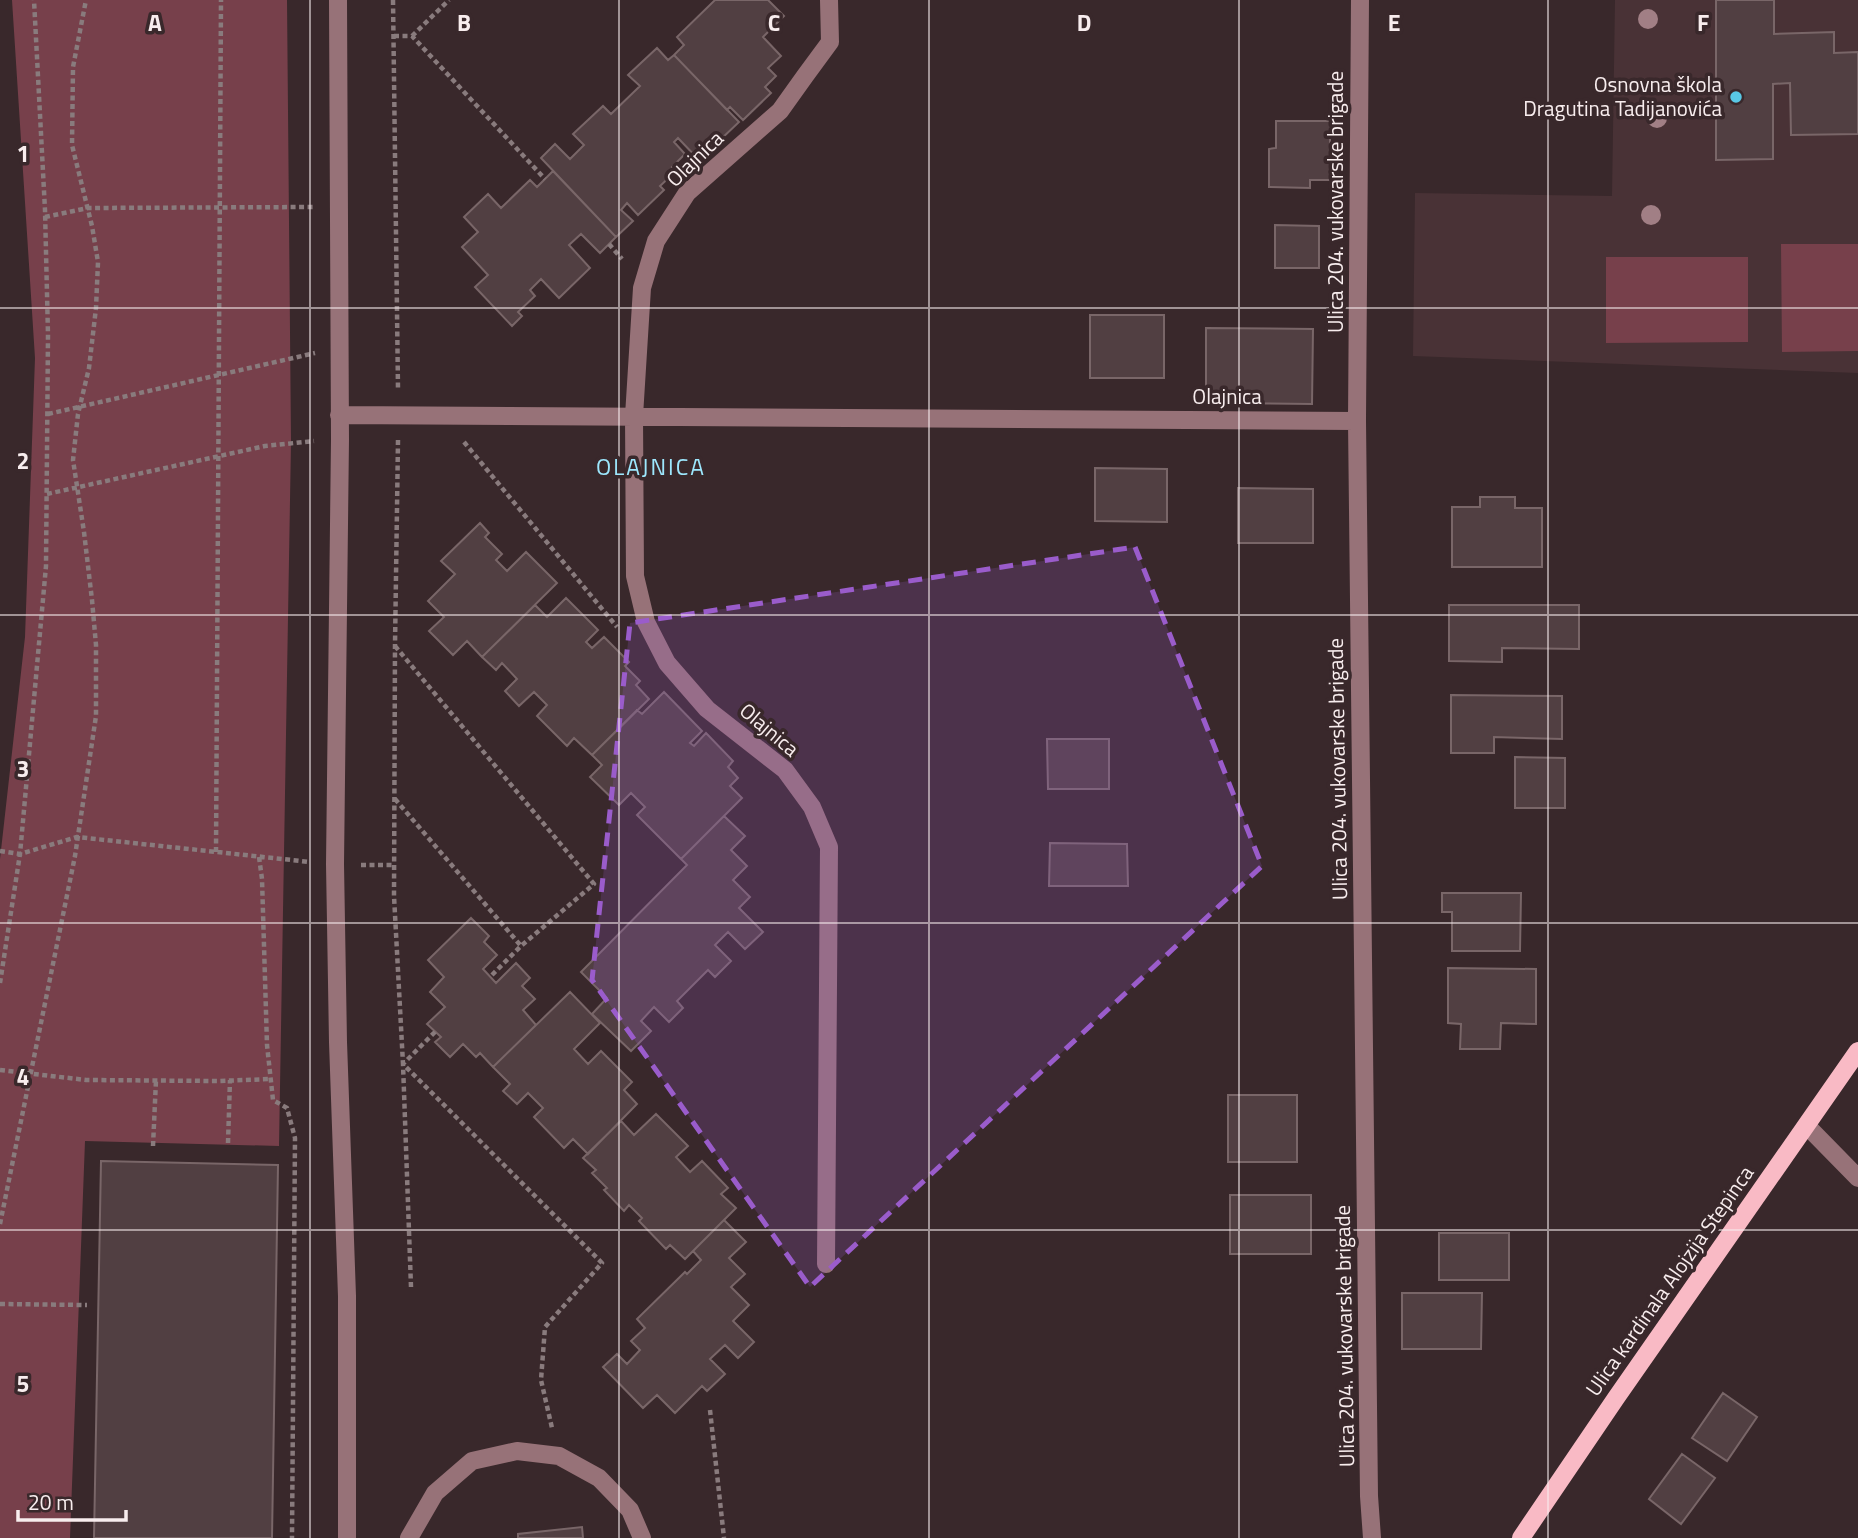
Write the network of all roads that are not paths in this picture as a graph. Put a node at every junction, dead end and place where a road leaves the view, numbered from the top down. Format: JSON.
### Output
{"nodes":[{"id":1,"x":338,"y":0,"type":"edge"},
{"id":2,"x":829,"y":0,"type":"edge"},
{"id":3,"x":1360,"y":0,"type":"edge"},
{"id":4,"x":340,"y":415,"type":"junction"},
{"id":5,"x":634,"y":416,"type":"junction"},
{"id":6,"x":1357,"y":421,"type":"junction"},
{"id":7,"x":1858,"y":1051,"type":"edge"},
{"id":8,"x":1807,"y":1126,"type":"junction"},
{"id":9,"x":1858,"y":1178,"type":"edge"},
{"id":10,"x":826,"y":1264,"type":"dead end"},
{"id":11,"x":347,"y":1538,"type":"edge"},
{"id":12,"x":409,"y":1538,"type":"edge"},
{"id":13,"x":642,"y":1538,"type":"edge"},
{"id":14,"x":1372,"y":1538,"type":"edge"},
{"id":15,"x":1521,"y":1538,"type":"edge"}],
"edges":[{"from":1,"to":4,"type":"street"},
{"from":2,"to":5,"type":"street","name":"Olajnica"},
{"from":3,"to":6,"type":"street","name":"Ulica 204. vukovarske brigade"},
{"from":4,"to":5,"type":"street","name":"Olajnica"},
{"from":4,"to":11,"type":"street"},
{"from":5,"to":6,"type":"street","name":"Olajnica"},
{"from":5,"to":10,"type":"street","name":"Olajnica"},
{"from":6,"to":14,"type":"street","name":"Ulica 204. vukovarske brigade"},
{"from":7,"to":8,"type":"main road","name":"Ulica kardinala Alojzija Stepinca"},
{"from":8,"to":9,"type":"street"},
{"from":8,"to":15,"type":"main road","name":"Ulica kardinala Alojzija Stepinca"},
{"from":12,"to":13,"type":"street"}]}
